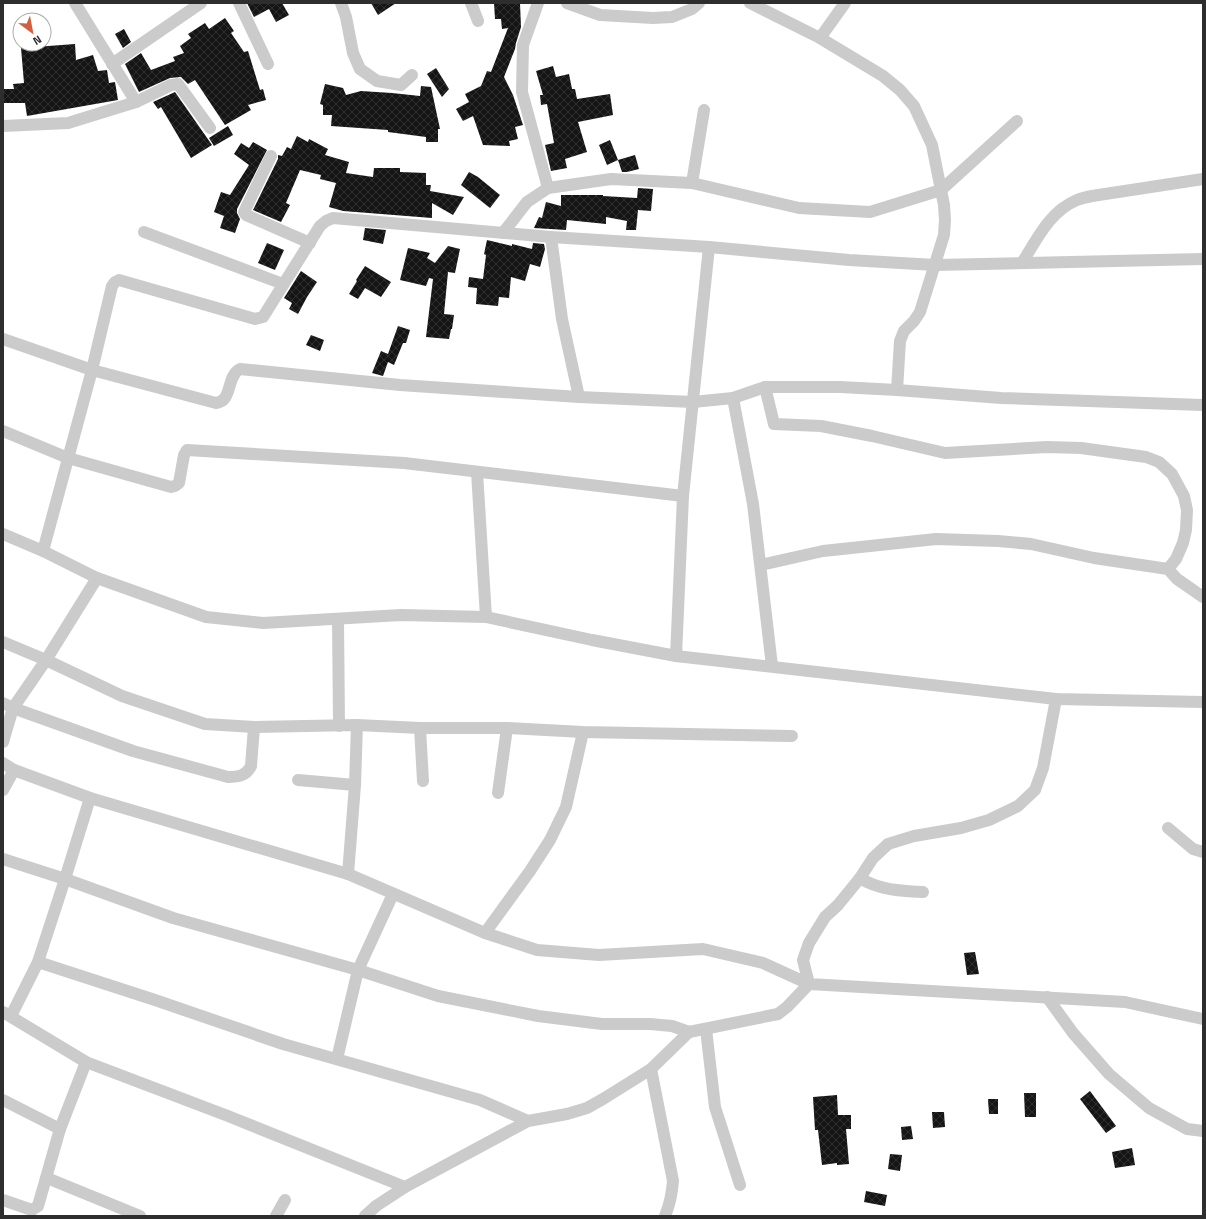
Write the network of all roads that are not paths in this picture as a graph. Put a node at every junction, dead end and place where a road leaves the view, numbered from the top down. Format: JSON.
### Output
{"nodes":[{"id":1,"x":75,"y":3,"type":"edge"},
{"id":2,"x":201,"y":3,"type":"edge"},
{"id":3,"x":239,"y":3,"type":"edge"},
{"id":4,"x":341,"y":3,"type":"edge"},
{"id":5,"x":471,"y":3,"type":"edge"},
{"id":6,"x":538,"y":3,"type":"edge"},
{"id":7,"x":567,"y":3,"type":"edge"},
{"id":8,"x":698,"y":3,"type":"edge"},
{"id":9,"x":750,"y":3,"type":"edge"},
{"id":10,"x":845,"y":3,"type":"edge"},
{"id":11,"x":478,"y":21,"type":"dead end"},
{"id":12,"x":820,"y":38,"type":"junction"},
{"id":13,"x":112,"y":64,"type":"junction"},
{"id":14,"x":268,"y":64,"type":"dead end"},
{"id":15,"x":412,"y":75,"type":"dead end"},
{"id":16,"x":136,"y":102,"type":"junction"},
{"id":17,"x":704,"y":110,"type":"dead end"},
{"id":18,"x":1017,"y":121,"type":"dead end"},
{"id":19,"x":3,"y":126,"type":"edge"},
{"id":20,"x":210,"y":128,"type":"dead end"},
{"id":21,"x":271,"y":156,"type":"dead end"},
{"id":22,"x":1203,"y":179,"type":"edge"},
{"id":23,"x":692,"y":183,"type":"junction"},
{"id":24,"x":548,"y":188,"type":"junction"},
{"id":25,"x":941,"y":190,"type":"junction"},
{"id":26,"x":144,"y":232,"type":"dead end"},
{"id":27,"x":503,"y":233,"type":"junction"},
{"id":28,"x":551,"y":238,"type":"junction"},
{"id":29,"x":310,"y":243,"type":"junction"},
{"id":30,"x":709,"y":247,"type":"junction"},
{"id":31,"x":1203,"y":259,"type":"edge"},
{"id":32,"x":1022,"y":263,"type":"junction"},
{"id":33,"x":935,"y":265,"type":"junction"},
{"id":34,"x":283,"y":284,"type":"junction"},
{"id":35,"x":3,"y":339,"type":"edge"},
{"id":36,"x":92,"y":370,"type":"junction"},
{"id":37,"x":765,"y":387,"type":"junction"},
{"id":38,"x":897,"y":390,"type":"junction"},
{"id":39,"x":579,"y":397,"type":"junction"},
{"id":40,"x":732,"y":398,"type":"junction"},
{"id":41,"x":693,"y":402,"type":"junction"},
{"id":42,"x":1203,"y":405,"type":"edge"},
{"id":43,"x":3,"y":431,"type":"edge"},
{"id":44,"x":68,"y":458,"type":"junction"},
{"id":45,"x":477,"y":472,"type":"junction"},
{"id":46,"x":684,"y":496,"type":"junction"},
{"id":47,"x":3,"y":534,"type":"edge"},
{"id":48,"x":43,"y":551,"type":"junction"},
{"id":49,"x":761,"y":565,"type":"junction"},
{"id":50,"x":1168,"y":568,"type":"junction"},
{"id":51,"x":97,"y":578,"type":"junction"},
{"id":52,"x":1203,"y":597,"type":"edge"},
{"id":53,"x":486,"y":617,"type":"junction"},
{"id":54,"x":338,"y":620,"type":"junction"},
{"id":55,"x":3,"y":642,"type":"edge"},
{"id":56,"x":676,"y":656,"type":"junction"},
{"id":57,"x":46,"y":660,"type":"junction"},
{"id":58,"x":772,"y":666,"type":"junction"},
{"id":59,"x":1056,"y":699,"type":"junction"},
{"id":60,"x":1203,"y":702,"type":"edge"},
{"id":61,"x":8,"y":706,"type":"edge"},
{"id":62,"x":357,"y":725,"type":"junction"},
{"id":63,"x":339,"y":726,"type":"junction"},
{"id":64,"x":254,"y":727,"type":"junction"},
{"id":65,"x":420,"y":728,"type":"junction"},
{"id":66,"x":507,"y":728,"type":"junction"},
{"id":67,"x":582,"y":732,"type":"junction"},
{"id":68,"x":792,"y":736,"type":"dead end"},
{"id":69,"x":3,"y":742,"type":"edge"},
{"id":70,"x":3,"y":763,"type":"edge"},
{"id":71,"x":14,"y":770,"type":"junction"},
{"id":72,"x":298,"y":780,"type":"dead end"},
{"id":73,"x":423,"y":781,"type":"dead end"},
{"id":74,"x":355,"y":785,"type":"junction"},
{"id":75,"x":3,"y":790,"type":"edge"},
{"id":76,"x":498,"y":793,"type":"dead end"},
{"id":77,"x":90,"y":798,"type":"junction"},
{"id":78,"x":1168,"y":828,"type":"dead end"},
{"id":79,"x":1203,"y":852,"type":"edge"},
{"id":80,"x":3,"y":859,"type":"edge"},
{"id":81,"x":348,"y":874,"type":"junction"},
{"id":82,"x":860,"y":878,"type":"junction"},
{"id":83,"x":65,"y":879,"type":"junction"},
{"id":84,"x":923,"y":892,"type":"dead end"},
{"id":85,"x":393,"y":894,"type":"junction"},
{"id":86,"x":484,"y":933,"type":"junction"},
{"id":87,"x":38,"y":962,"type":"junction"},
{"id":88,"x":358,"y":970,"type":"junction"},
{"id":89,"x":809,"y":984,"type":"junction"},
{"id":90,"x":1047,"y":997,"type":"junction"},
{"id":91,"x":7,"y":1014,"type":"edge"},
{"id":92,"x":1203,"y":1019,"type":"edge"},
{"id":93,"x":706,"y":1029,"type":"junction"},
{"id":94,"x":689,"y":1032,"type":"junction"},
{"id":95,"x":337,"y":1059,"type":"junction"},
{"id":96,"x":86,"y":1062,"type":"junction"},
{"id":97,"x":651,"y":1069,"type":"junction"},
{"id":98,"x":3,"y":1100,"type":"edge"},
{"id":99,"x":528,"y":1122,"type":"junction"},
{"id":100,"x":60,"y":1130,"type":"junction"},
{"id":101,"x":1203,"y":1131,"type":"edge"},
{"id":102,"x":47,"y":1178,"type":"junction"},
{"id":103,"x":740,"y":1185,"type":"dead end"},
{"id":104,"x":405,"y":1187,"type":"junction"},
{"id":105,"x":3,"y":1200,"type":"edge"},
{"id":106,"x":285,"y":1200,"type":"dead end"},
{"id":107,"x":140,"y":1216,"type":"edge"},
{"id":108,"x":276,"y":1216,"type":"edge"},
{"id":109,"x":365,"y":1216,"type":"edge"},
{"id":110,"x":665,"y":1216,"type":"edge"}],
"edges":[{"from":1,"to":13,"type":"street"},
{"from":2,"to":13,"type":"street"},
{"from":3,"to":14,"type":"street"},
{"from":4,"to":15,"type":"street"},
{"from":5,"to":11,"type":"street"},
{"from":6,"to":24,"type":"street"},
{"from":7,"to":8,"type":"street"},
{"from":9,"to":12,"type":"street"},
{"from":10,"to":12,"type":"street"},
{"from":12,"to":25,"type":"street"},
{"from":13,"to":16,"type":"street"},
{"from":16,"to":19,"type":"street"},
{"from":16,"to":20,"type":"street"},
{"from":17,"to":23,"type":"street"},
{"from":18,"to":25,"type":"street"},
{"from":21,"to":29,"type":"street"},
{"from":22,"to":32,"type":"street"},
{"from":23,"to":24,"type":"street"},
{"from":23,"to":25,"type":"street"},
{"from":24,"to":27,"type":"street"},
{"from":25,"to":33,"type":"street"},
{"from":26,"to":34,"type":"street"},
{"from":27,"to":28,"type":"street"},
{"from":27,"to":29,"type":"street"},
{"from":28,"to":30,"type":"street"},
{"from":28,"to":39,"type":"street"},
{"from":29,"to":34,"type":"street"},
{"from":30,"to":33,"type":"street"},
{"from":30,"to":41,"type":"street"},
{"from":31,"to":32,"type":"street"},
{"from":32,"to":33,"type":"street"},
{"from":33,"to":38,"type":"street"},
{"from":34,"to":36,"type":"street"},
{"from":35,"to":36,"type":"street"},
{"from":36,"to":39,"type":"street"},
{"from":36,"to":44,"type":"street"},
{"from":37,"to":38,"type":"street"},
{"from":37,"to":40,"type":"street"},
{"from":37,"to":50,"type":"street"},
{"from":38,"to":42,"type":"street"},
{"from":39,"to":41,"type":"street"},
{"from":40,"to":41,"type":"street"},
{"from":40,"to":49,"type":"street"},
{"from":41,"to":46,"type":"street"},
{"from":43,"to":44,"type":"street"},
{"from":44,"to":45,"type":"street"},
{"from":44,"to":48,"type":"street"},
{"from":45,"to":46,"type":"street"},
{"from":45,"to":53,"type":"street"},
{"from":46,"to":56,"type":"street"},
{"from":47,"to":48,"type":"street"},
{"from":48,"to":51,"type":"street"},
{"from":49,"to":50,"type":"street"},
{"from":49,"to":58,"type":"street"},
{"from":50,"to":52,"type":"street"},
{"from":51,"to":54,"type":"street"},
{"from":51,"to":57,"type":"street"},
{"from":53,"to":54,"type":"street"},
{"from":53,"to":56,"type":"street"},
{"from":54,"to":63,"type":"street"},
{"from":55,"to":57,"type":"street"},
{"from":56,"to":58,"type":"street"},
{"from":57,"to":61,"type":"street"},
{"from":57,"to":64,"type":"street"},
{"from":58,"to":59,"type":"street"},
{"from":59,"to":60,"type":"street"},
{"from":59,"to":82,"type":"street"},
{"from":61,"to":64,"type":"street"},
{"from":61,"to":69,"type":"street"},
{"from":62,"to":63,"type":"street"},
{"from":62,"to":65,"type":"street"},
{"from":62,"to":74,"type":"street"},
{"from":63,"to":64,"type":"street"},
{"from":65,"to":66,"type":"street"},
{"from":65,"to":73,"type":"street"},
{"from":66,"to":67,"type":"street"},
{"from":66,"to":76,"type":"street"},
{"from":67,"to":68,"type":"street"},
{"from":67,"to":86,"type":"street"},
{"from":70,"to":71,"type":"street"},
{"from":71,"to":75,"type":"street"},
{"from":71,"to":77,"type":"street"},
{"from":72,"to":74,"type":"street"},
{"from":74,"to":81,"type":"street"},
{"from":77,"to":81,"type":"street"},
{"from":77,"to":83,"type":"street"},
{"from":78,"to":79,"type":"street"},
{"from":80,"to":83,"type":"street"},
{"from":81,"to":85,"type":"street"},
{"from":82,"to":84,"type":"street"},
{"from":82,"to":89,"type":"street"},
{"from":83,"to":87,"type":"street"},
{"from":83,"to":88,"type":"street"},
{"from":85,"to":86,"type":"street"},
{"from":85,"to":88,"type":"street"},
{"from":86,"to":89,"type":"street"},
{"from":87,"to":91,"type":"street"},
{"from":87,"to":95,"type":"street"},
{"from":88,"to":94,"type":"street"},
{"from":88,"to":95,"type":"street"},
{"from":89,"to":90,"type":"street"},
{"from":89,"to":93,"type":"street"},
{"from":90,"to":92,"type":"street"},
{"from":90,"to":101,"type":"street"},
{"from":91,"to":96,"type":"street"},
{"from":93,"to":94,"type":"street"},
{"from":93,"to":103,"type":"street"},
{"from":94,"to":97,"type":"street"},
{"from":95,"to":99,"type":"street"},
{"from":96,"to":100,"type":"street"},
{"from":96,"to":104,"type":"street"},
{"from":97,"to":99,"type":"street"},
{"from":97,"to":110,"type":"street"},
{"from":98,"to":100,"type":"street"},
{"from":99,"to":104,"type":"street"},
{"from":100,"to":102,"type":"street"},
{"from":102,"to":105,"type":"street"},
{"from":102,"to":107,"type":"street"},
{"from":104,"to":109,"type":"street"},
{"from":106,"to":108,"type":"street"}]}
